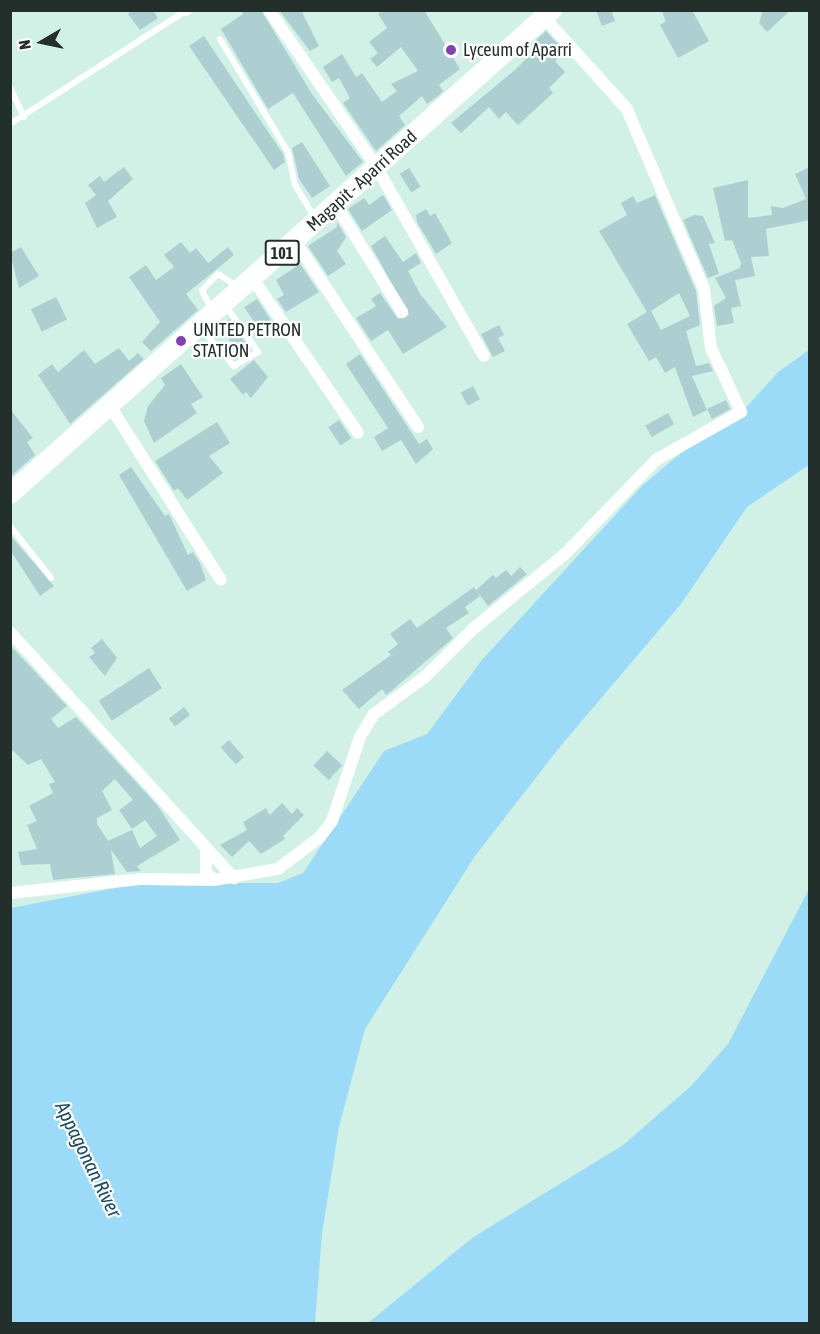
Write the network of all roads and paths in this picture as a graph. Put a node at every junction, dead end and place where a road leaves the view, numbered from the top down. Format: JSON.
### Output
{"nodes":[{"id":1,"x":269,"y":10,"type":"edge"},
{"id":2,"x":184,"y":11,"type":"edge"},
{"id":3,"x":548,"y":14,"type":"edge"},
{"id":4,"x":220,"y":39,"type":"dead end"},
{"id":5,"x":10,"y":87,"type":"edge"},
{"id":6,"x":24,"y":117,"type":"junction"},
{"id":7,"x":10,"y":124,"type":"edge"},
{"id":8,"x":377,"y":168,"type":"junction"},
{"id":9,"x":336,"y":205,"type":"junction"},
{"id":10,"x":317,"y":221,"type":"junction"},
{"id":11,"x":295,"y":241,"type":"junction"},
{"id":12,"x":247,"y":284,"type":"junction"},
{"id":13,"x":219,"y":308,"type":"junction"},
{"id":14,"x":402,"y":312,"type":"dead end"},
{"id":15,"x":199,"y":327,"type":"junction"},
{"id":16,"x":484,"y":356,"type":"dead end"},
{"id":17,"x":110,"y":406,"type":"junction"},
{"id":18,"x":418,"y":427,"type":"dead end"},
{"id":19,"x":358,"y":433,"type":"dead end"},
{"id":20,"x":10,"y":494,"type":"edge"},
{"id":21,"x":10,"y":526,"type":"edge"},
{"id":22,"x":51,"y":578,"type":"dead end"},
{"id":23,"x":221,"y":580,"type":"dead end"},
{"id":24,"x":10,"y":632,"type":"edge"},
{"id":25,"x":206,"y":849,"type":"junction"},
{"id":26,"x":234,"y":878,"type":"junction"},
{"id":27,"x":214,"y":880,"type":"junction"},
{"id":28,"x":10,"y":893,"type":"edge"}],
"edges":[{"from":1,"to":8,"type":"street"},
{"from":2,"to":6,"type":"lane"},
{"from":3,"to":8,"type":"main road","name":"Magapit - Aparri Road","number":"101"},
{"from":3,"to":26,"type":"street"},
{"from":4,"to":10,"type":"lane"},
{"from":5,"to":6,"type":"lane"},
{"from":6,"to":7,"type":"lane"},
{"from":8,"to":9,"type":"main road","name":"Magapit - Aparri Road","number":"101"},
{"from":8,"to":16,"type":"street"},
{"from":9,"to":10,"type":"main road","name":"Magapit - Aparri Road","number":"101"},
{"from":9,"to":14,"type":"street"},
{"from":10,"to":11,"type":"main road","name":"Magapit - Aparri Road","number":"101"},
{"from":11,"to":12,"type":"main road","name":"Magapit - Aparri Road","number":"101"},
{"from":11,"to":18,"type":"street"},
{"from":12,"to":13,"type":"main road","name":"Magapit - Aparri Road","number":"101"},
{"from":12,"to":13,"type":"lane"},
{"from":12,"to":19,"type":"street"},
{"from":13,"to":15,"type":"main road","name":"Magapit - Aparri Road","number":"101"},
{"from":13,"to":15,"type":"lane"},
{"from":15,"to":17,"type":"main road","name":"Magapit - Aparri Road","number":"101"},
{"from":17,"to":20,"type":"main road","name":"Magapit - Aparri Road","number":"101"},
{"from":17,"to":23,"type":"street"},
{"from":21,"to":22,"type":"lane"},
{"from":24,"to":25,"type":"street"},
{"from":25,"to":26,"type":"street"},
{"from":25,"to":27,"type":"street"},
{"from":26,"to":27,"type":"street"},
{"from":27,"to":28,"type":"street"}]}
